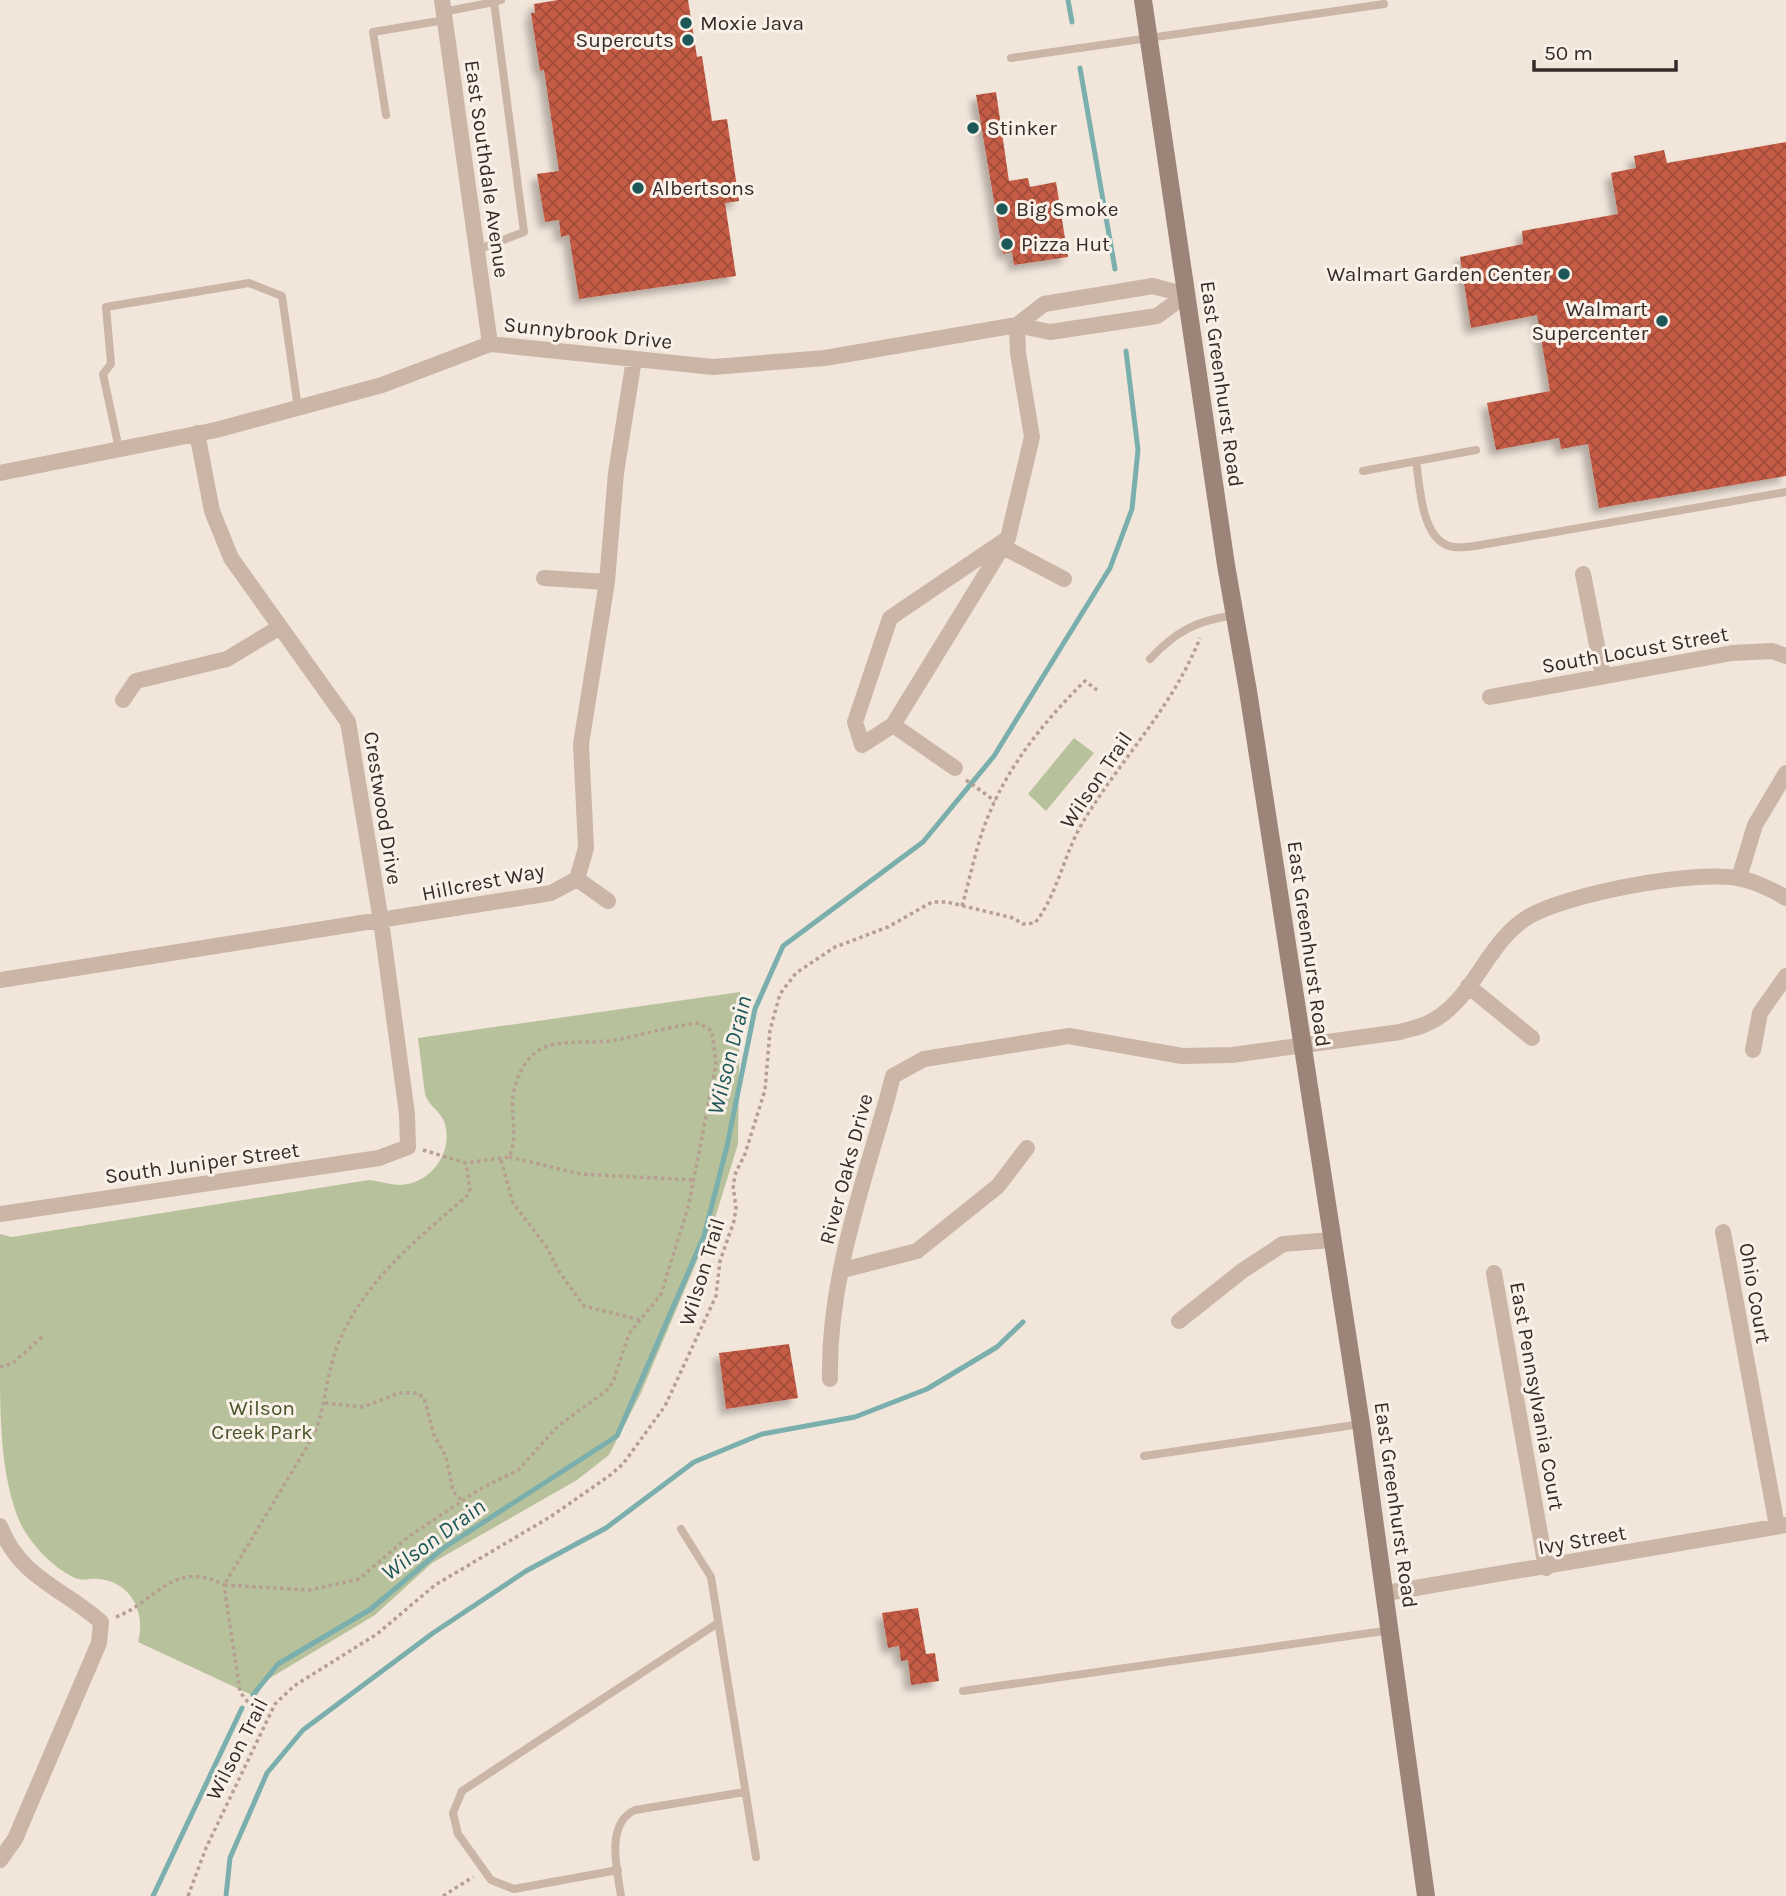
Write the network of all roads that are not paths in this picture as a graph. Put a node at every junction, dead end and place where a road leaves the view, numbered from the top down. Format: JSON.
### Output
{"nodes":[{"id":1,"x":1143,"y":0,"type":"edge"},
{"id":2,"x":1331,"y":0,"type":"edge"},
{"id":3,"x":498,"y":1,"type":"edge"},
{"id":4,"x":1384,"y":4,"type":"dead end"},
{"id":5,"x":443,"y":10,"type":"edge"},
{"id":6,"x":1333,"y":12,"type":"junction"},
{"id":7,"x":1149,"y":38,"type":"junction"},
{"id":8,"x":1011,"y":58,"type":"dead end"},
{"id":9,"x":386,"y":115,"type":"dead end"},
{"id":10,"x":477,"y":250,"type":"junction"},
{"id":11,"x":1186,"y":295,"type":"junction"},
{"id":12,"x":1017,"y":325,"type":"junction"},
{"id":13,"x":490,"y":344,"type":"junction"},
{"id":14,"x":634,"y":359,"type":"junction"},
{"id":15,"x":298,"y":408,"type":"junction"},
{"id":16,"x":197,"y":433,"type":"junction"},
{"id":17,"x":119,"y":449,"type":"junction"},
{"id":18,"x":1476,"y":450,"type":"dead end"},
{"id":19,"x":1416,"y":461,"type":"junction"},
{"id":20,"x":1363,"y":471,"type":"dead end"},
{"id":21,"x":0,"y":473,"type":"edge"},
{"id":22,"x":1786,"y":492,"type":"edge"},
{"id":23,"x":1005,"y":543,"type":"junction"},
{"id":24,"x":1583,"y":574,"type":"dead end"},
{"id":25,"x":544,"y":578,"type":"dead end"},
{"id":26,"x":1064,"y":579,"type":"dead end"},
{"id":27,"x":607,"y":582,"type":"junction"},
{"id":28,"x":1234,"y":615,"type":"junction"},
{"id":29,"x":280,"y":627,"type":"junction"},
{"id":30,"x":1786,"y":656,"type":"edge"},
{"id":31,"x":1150,"y":659,"type":"dead end"},
{"id":32,"x":1602,"y":676,"type":"junction"},
{"id":33,"x":1490,"y":697,"type":"dead end"},
{"id":34,"x":123,"y":700,"type":"dead end"},
{"id":35,"x":893,"y":725,"type":"junction"},
{"id":36,"x":960,"y":773,"type":"road end"},
{"id":37,"x":1786,"y":773,"type":"edge"},
{"id":38,"x":577,"y":878,"type":"junction"},
{"id":39,"x":1739,"y":878,"type":"junction"},
{"id":40,"x":1786,"y":898,"type":"edge"},
{"id":41,"x":608,"y":901,"type":"dead end"},
{"id":42,"x":381,"y":921,"type":"junction"},
{"id":43,"x":1786,"y":976,"type":"edge"},
{"id":44,"x":0,"y":980,"type":"edge"},
{"id":45,"x":1468,"y":986,"type":"junction"},
{"id":46,"x":1532,"y":1038,"type":"dead end"},
{"id":47,"x":1301,"y":1045,"type":"junction"},
{"id":48,"x":1753,"y":1050,"type":"dead end"},
{"id":49,"x":408,"y":1147,"type":"joint"},
{"id":50,"x":1027,"y":1148,"type":"dead end"},
{"id":51,"x":0,"y":1214,"type":"edge"},
{"id":52,"x":1723,"y":1232,"type":"dead end"},
{"id":53,"x":1331,"y":1240,"type":"junction"},
{"id":54,"x":842,"y":1270,"type":"junction"},
{"id":55,"x":1494,"y":1273,"type":"dead end"},
{"id":56,"x":1179,"y":1321,"type":"dead end"},
{"id":57,"x":830,"y":1379,"type":"dead end"},
{"id":58,"x":1361,"y":1423,"type":"junction"},
{"id":59,"x":1144,"y":1456,"type":"dead end"},
{"id":60,"x":0,"y":1526,"type":"edge"},
{"id":61,"x":1782,"y":1526,"type":"edge"},
{"id":62,"x":681,"y":1530,"type":"dead end"},
{"id":63,"x":1546,"y":1567,"type":"junction"},
{"id":64,"x":1385,"y":1593,"type":"junction"},
{"id":65,"x":718,"y":1623,"type":"junction"},
{"id":66,"x":1391,"y":1630,"type":"junction"},
{"id":67,"x":963,"y":1691,"type":"dead end"},
{"id":68,"x":746,"y":1792,"type":"junction"},
{"id":69,"x":756,"y":1857,"type":"dead end"},
{"id":70,"x":0,"y":1860,"type":"edge"},
{"id":71,"x":618,"y":1870,"type":"junction"},
{"id":72,"x":621,"y":1896,"type":"edge"},
{"id":73,"x":1426,"y":1896,"type":"edge"}],
"edges":[{"from":1,"to":7,"type":"main road","name":"East Greenhurst Road"},
{"from":2,"to":6,"type":"lane"},
{"from":3,"to":5,"type":"lane"},
{"from":3,"to":10,"type":"lane"},
{"from":4,"to":6,"type":"lane"},
{"from":5,"to":9,"type":"lane"},
{"from":5,"to":10,"type":"street","name":"East Southdale Avenue"},
{"from":6,"to":7,"type":"lane"},
{"from":7,"to":8,"type":"lane"},
{"from":7,"to":11,"type":"main road","name":"East Greenhurst Road"},
{"from":10,"to":13,"type":"street","name":"East Southdale Avenue"},
{"from":11,"to":12,"type":"street","name":"Sunnybrook Drive"},
{"from":11,"to":12,"type":"street","name":"Sunnybrook Drive"},
{"from":11,"to":28,"type":"main road","name":"East Greenhurst Road"},
{"from":12,"to":14,"type":"street","name":"Sunnybrook Drive"},
{"from":12,"to":23,"type":"street"},
{"from":13,"to":14,"type":"street","name":"Sunnybrook Drive"},
{"from":13,"to":15,"type":"street","name":"Sunnybrook Drive"},
{"from":14,"to":27,"type":"street","name":"Hillcrest Way"},
{"from":15,"to":16,"type":"street","name":"Sunnybrook Drive"},
{"from":15,"to":17,"type":"lane"},
{"from":16,"to":17,"type":"street","name":"Sunnybrook Drive"},
{"from":16,"to":29,"type":"street","name":"Crestwood Drive"},
{"from":17,"to":21,"type":"street","name":"Sunnybrook Drive"},
{"from":18,"to":19,"type":"lane"},
{"from":19,"to":20,"type":"lane"},
{"from":19,"to":22,"type":"lane"},
{"from":23,"to":26,"type":"street"},
{"from":23,"to":35,"type":"street"},
{"from":23,"to":35,"type":"street"},
{"from":24,"to":32,"type":"street"},
{"from":25,"to":27,"type":"street"},
{"from":27,"to":38,"type":"street","name":"Hillcrest Way"},
{"from":28,"to":31,"type":"lane"},
{"from":28,"to":47,"type":"main road","name":"East Greenhurst Road"},
{"from":29,"to":34,"type":"street"},
{"from":29,"to":42,"type":"street","name":"Crestwood Drive"},
{"from":30,"to":32,"type":"street","name":"South Locust Street"},
{"from":32,"to":33,"type":"street","name":"South Locust Street"},
{"from":35,"to":36,"type":"street"},
{"from":37,"to":39,"type":"street"},
{"from":38,"to":41,"type":"street"},
{"from":38,"to":42,"type":"street","name":"Hillcrest Way"},
{"from":39,"to":40,"type":"street"},
{"from":39,"to":45,"type":"street"},
{"from":42,"to":44,"type":"street","name":"Hillcrest Way"},
{"from":42,"to":49,"type":"street","name":"Crestwood Drive"},
{"from":43,"to":48,"type":"street"},
{"from":45,"to":46,"type":"street"},
{"from":45,"to":47,"type":"street"},
{"from":47,"to":53,"type":"main road","name":"East Greenhurst Road"},
{"from":47,"to":54,"type":"street","name":"River Oaks Drive"},
{"from":49,"to":51,"type":"street","name":"South Juniper Street"},
{"from":50,"to":54,"type":"street","name":"River Oaks Drive"},
{"from":52,"to":61,"type":"street","name":"Ohio Court"},
{"from":53,"to":56,"type":"street"},
{"from":53,"to":58,"type":"main road","name":"East Greenhurst Road"},
{"from":54,"to":57,"type":"street","name":"River Oaks Drive"},
{"from":55,"to":63,"type":"street","name":"East Pennsylvania Court"},
{"from":58,"to":59,"type":"lane"},
{"from":58,"to":64,"type":"main road","name":"East Greenhurst Road"},
{"from":60,"to":70,"type":"street"},
{"from":61,"to":63,"type":"street","name":"Ivy Street"},
{"from":62,"to":65,"type":"lane"},
{"from":63,"to":64,"type":"street","name":"Ivy Street"},
{"from":64,"to":66,"type":"main road","name":"East Greenhurst Road"},
{"from":65,"to":68,"type":"lane"},
{"from":65,"to":71,"type":"lane"},
{"from":66,"to":67,"type":"lane"},
{"from":66,"to":73,"type":"main road","name":"East Greenhurst Road"},
{"from":68,"to":69,"type":"lane"},
{"from":68,"to":71,"type":"lane"},
{"from":71,"to":72,"type":"lane"}]}
